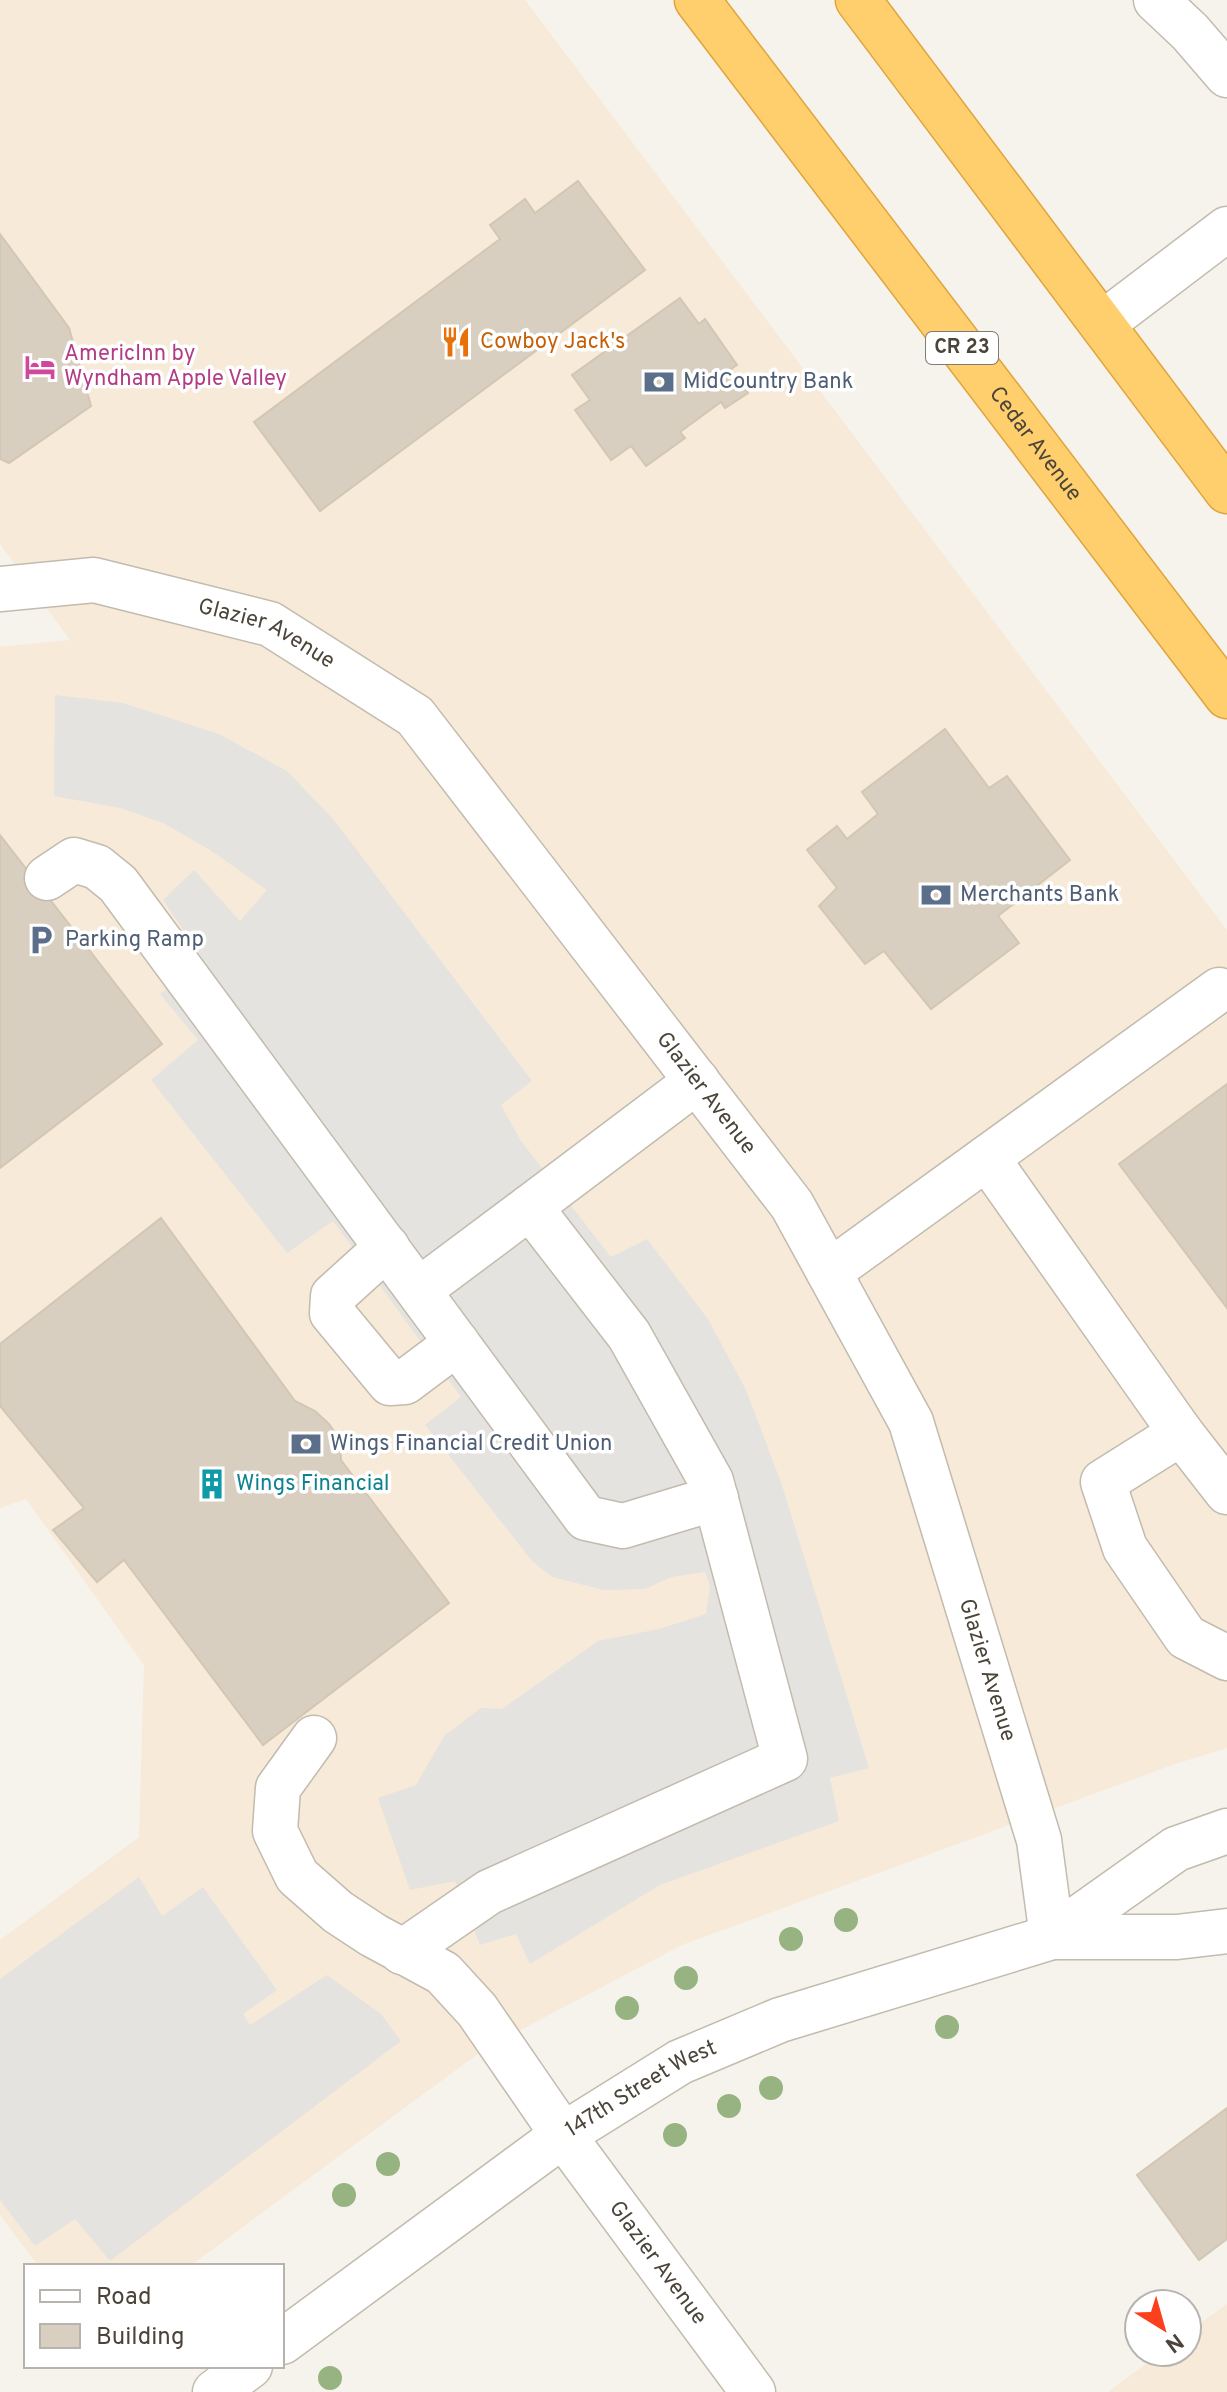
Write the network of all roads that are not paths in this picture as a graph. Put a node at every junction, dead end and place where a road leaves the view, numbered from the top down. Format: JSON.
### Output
{"nodes":[{"id":1,"x":697,"y":0,"type":"edge"},
{"id":2,"x":858,"y":0,"type":"edge"},
{"id":3,"x":1157,"y":0,"type":"edge"},
{"id":4,"x":1227,"y":75,"type":"edge"},
{"id":5,"x":1227,"y":229,"type":"edge"},
{"id":6,"x":1102,"y":324,"type":"junction"},
{"id":7,"x":1227,"y":491,"type":"edge"},
{"id":8,"x":0,"y":589,"type":"edge"},
{"id":9,"x":1227,"y":696,"type":"edge"},
{"id":10,"x":47,"y":878,"type":"dead end"},
{"id":11,"x":1219,"y":990,"type":"dead end"},
{"id":12,"x":697,"y":1081,"type":"junction"},
{"id":13,"x":987,"y":1158,"type":"junction"},
{"id":14,"x":530,"y":1207,"type":"junction"},
{"id":15,"x":387,"y":1247,"type":"junction"},
{"id":16,"x":829,"y":1272,"type":"junction"},
{"id":17,"x":419,"y":1290,"type":"junction"},
{"id":18,"x":457,"y":1343,"type":"junction"},
{"id":19,"x":1174,"y":1424,"type":"junction"},
{"id":20,"x":1227,"y":1492,"type":"edge"},
{"id":21,"x":716,"y":1498,"type":"junction"},
{"id":22,"x":1227,"y":1658,"type":"edge"},
{"id":23,"x":314,"y":1738,"type":"dead end"},
{"id":24,"x":1227,"y":1831,"type":"edge"},
{"id":25,"x":1227,"y":1931,"type":"edge"},
{"id":26,"x":1052,"y":1937,"type":"junction"},
{"id":27,"x":402,"y":1952,"type":"junction"},
{"id":28,"x":563,"y":2135,"type":"junction"},
{"id":29,"x":284,"y":2341,"type":"edge"},
{"id":30,"x":247,"y":2368,"type":"edge"},
{"id":31,"x":215,"y":2392,"type":"edge"},
{"id":32,"x":753,"y":2392,"type":"edge"}],
"edges":[{"from":1,"to":9,"type":"highway","name":"Cedar Avenue","number":"CR 23"},
{"from":2,"to":6,"type":"highway"},
{"from":3,"to":4,"type":"street"},
{"from":5,"to":6,"type":"street"},
{"from":6,"to":7,"type":"highway"},
{"from":8,"to":12,"type":"street","name":"Glazier Avenue"},
{"from":10,"to":15,"type":"street"},
{"from":11,"to":13,"type":"street"},
{"from":12,"to":14,"type":"street"},
{"from":12,"to":16,"type":"street","name":"Glazier Avenue"},
{"from":13,"to":16,"type":"street"},
{"from":13,"to":19,"type":"street"},
{"from":14,"to":17,"type":"street"},
{"from":14,"to":21,"type":"street"},
{"from":15,"to":17,"type":"street"},
{"from":15,"to":18,"type":"street"},
{"from":16,"to":26,"type":"street","name":"Glazier Avenue"},
{"from":17,"to":18,"type":"street"},
{"from":18,"to":21,"type":"street"},
{"from":19,"to":20,"type":"street"},
{"from":19,"to":22,"type":"street"},
{"from":21,"to":27,"type":"street"},
{"from":23,"to":27,"type":"street","name":"Glazier Avenue"},
{"from":24,"to":26,"type":"street","name":"147th Street West"},
{"from":25,"to":26,"type":"street","name":"147th Street West"},
{"from":26,"to":28,"type":"street","name":"147th Street West"},
{"from":27,"to":28,"type":"street","name":"Glazier Avenue"},
{"from":28,"to":29,"type":"street","name":"147th Street West"},
{"from":28,"to":32,"type":"street","name":"Glazier Avenue"},
{"from":30,"to":31,"type":"street"}]}
